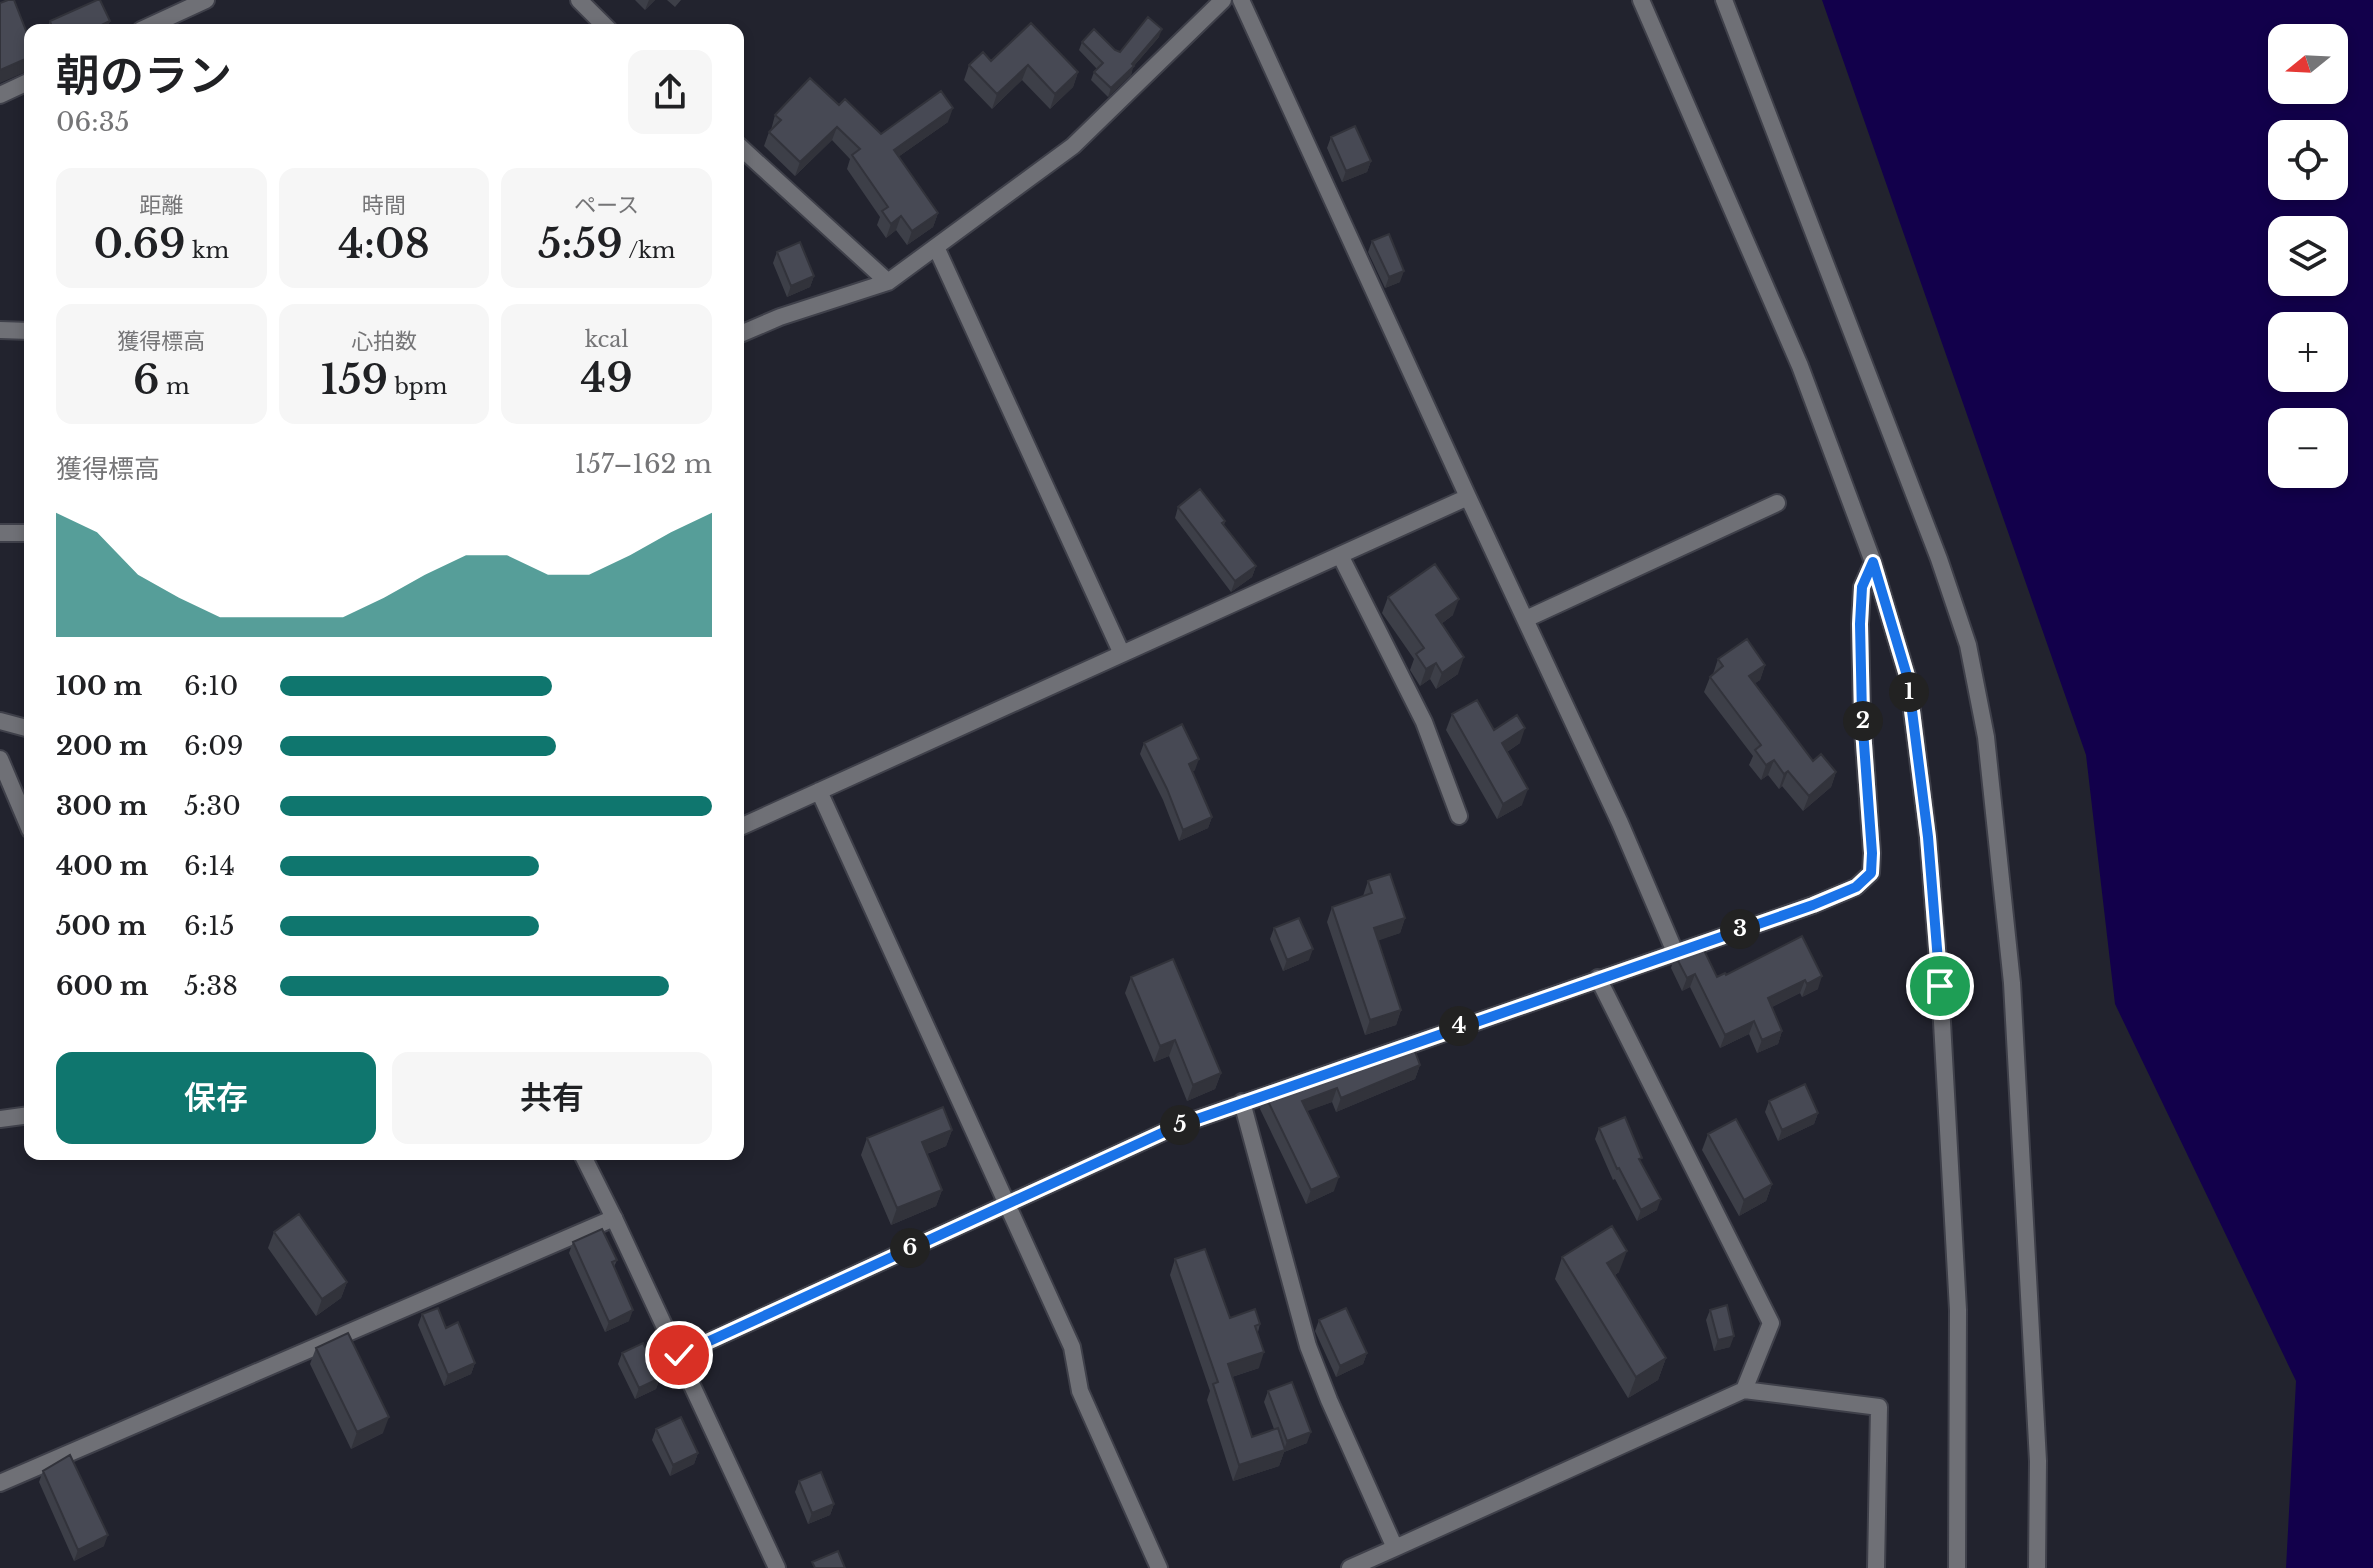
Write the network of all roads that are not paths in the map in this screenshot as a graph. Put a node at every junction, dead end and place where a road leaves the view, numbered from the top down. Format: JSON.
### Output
{"nodes":[{"id":1,"x":206,"y":0,"type":"edge"},
{"id":2,"x":579,"y":0,"type":"edge"},
{"id":3,"x":1223,"y":0,"type":"edge"},
{"id":4,"x":1241,"y":0,"type":"edge"},
{"id":5,"x":1641,"y":0,"type":"edge"},
{"id":6,"x":1724,"y":0,"type":"edge"},
{"id":7,"x":154,"y":24,"type":"edge"},
{"id":8,"x":600,"y":24,"type":"edge"},
{"id":9,"x":24,"y":84,"type":"edge"},
{"id":10,"x":0,"y":95,"type":"edge"},
{"id":11,"x":744,"y":150,"type":"edge"},
{"id":12,"x":936,"y":247,"type":"junction"},
{"id":13,"x":888,"y":282,"type":"junction"},
{"id":14,"x":0,"y":330,"type":"edge"},
{"id":15,"x":24,"y":331,"type":"edge"},
{"id":16,"x":744,"y":332,"type":"edge"},
{"id":17,"x":1468,"y":497,"type":"junction"},
{"id":18,"x":1777,"y":503,"type":"dead end"},
{"id":19,"x":0,"y":533,"type":"edge"},
{"id":20,"x":24,"y":533,"type":"edge"},
{"id":21,"x":1340,"y":555,"type":"junction"},
{"id":22,"x":1873,"y":562,"type":"junction"},
{"id":23,"x":1526,"y":619,"type":"junction"},
{"id":24,"x":1122,"y":654,"type":"junction"},
{"id":25,"x":0,"y":721,"type":"edge"},
{"id":26,"x":24,"y":727,"type":"edge"},
{"id":27,"x":0,"y":759,"type":"edge"},
{"id":28,"x":819,"y":791,"type":"junction"},
{"id":29,"x":24,"y":816,"type":"edge"},
{"id":30,"x":1459,"y":816,"type":"dead end"},
{"id":31,"x":744,"y":825,"type":"edge"},
{"id":32,"x":1675,"y":952,"type":"junction"},
{"id":33,"x":1598,"y":978,"type":"junction"},
{"id":34,"x":1242,"y":1102,"type":"junction"},
{"id":35,"x":24,"y":1116,"type":"edge"},
{"id":36,"x":0,"y":1119,"type":"edge"},
{"id":37,"x":585,"y":1160,"type":"edge"},
{"id":38,"x":1007,"y":1204,"type":"junction"},
{"id":39,"x":614,"y":1218,"type":"junction"},
{"id":40,"x":679,"y":1355,"type":"junction"},
{"id":41,"x":1744,"y":1390,"type":"junction"},
{"id":42,"x":0,"y":1483,"type":"edge"},
{"id":43,"x":1395,"y":1548,"type":"junction"},
{"id":44,"x":1361,"y":1566,"type":"edge"},
{"id":45,"x":777,"y":1568,"type":"edge"},
{"id":46,"x":1159,"y":1568,"type":"edge"},
{"id":47,"x":1876,"y":1568,"type":"edge"},
{"id":48,"x":1957,"y":1568,"type":"edge"},
{"id":49,"x":2037,"y":1568,"type":"edge"}],
"edges":[{"from":1,"to":7,"type":"street"},
{"from":2,"to":8,"type":"street"},
{"from":3,"to":12,"type":"street"},
{"from":4,"to":17,"type":"street"},
{"from":5,"to":22,"type":"street"},
{"from":6,"to":49,"type":"street"},
{"from":9,"to":10,"type":"street"},
{"from":11,"to":13,"type":"street"},
{"from":12,"to":13,"type":"street"},
{"from":12,"to":24,"type":"street"},
{"from":13,"to":16,"type":"street"},
{"from":14,"to":15,"type":"street"},
{"from":17,"to":21,"type":"street"},
{"from":17,"to":23,"type":"street"},
{"from":18,"to":23,"type":"street"},
{"from":19,"to":20,"type":"street"},
{"from":21,"to":24,"type":"street"},
{"from":21,"to":30,"type":"street"},
{"from":22,"to":32,"type":"street"},
{"from":22,"to":48,"type":"street"},
{"from":23,"to":32,"type":"street"},
{"from":24,"to":28,"type":"street"},
{"from":25,"to":26,"type":"street"},
{"from":27,"to":29,"type":"street"},
{"from":28,"to":31,"type":"street"},
{"from":28,"to":38,"type":"street"},
{"from":32,"to":33,"type":"street"},
{"from":33,"to":34,"type":"street"},
{"from":33,"to":41,"type":"street"},
{"from":34,"to":38,"type":"street"},
{"from":34,"to":43,"type":"street"},
{"from":35,"to":36,"type":"street"},
{"from":37,"to":39,"type":"street"},
{"from":38,"to":40,"type":"street"},
{"from":38,"to":46,"type":"street"},
{"from":39,"to":40,"type":"street"},
{"from":39,"to":42,"type":"street"},
{"from":40,"to":45,"type":"street"},
{"from":41,"to":43,"type":"street"},
{"from":41,"to":47,"type":"street"},
{"from":43,"to":44,"type":"street"}]}
